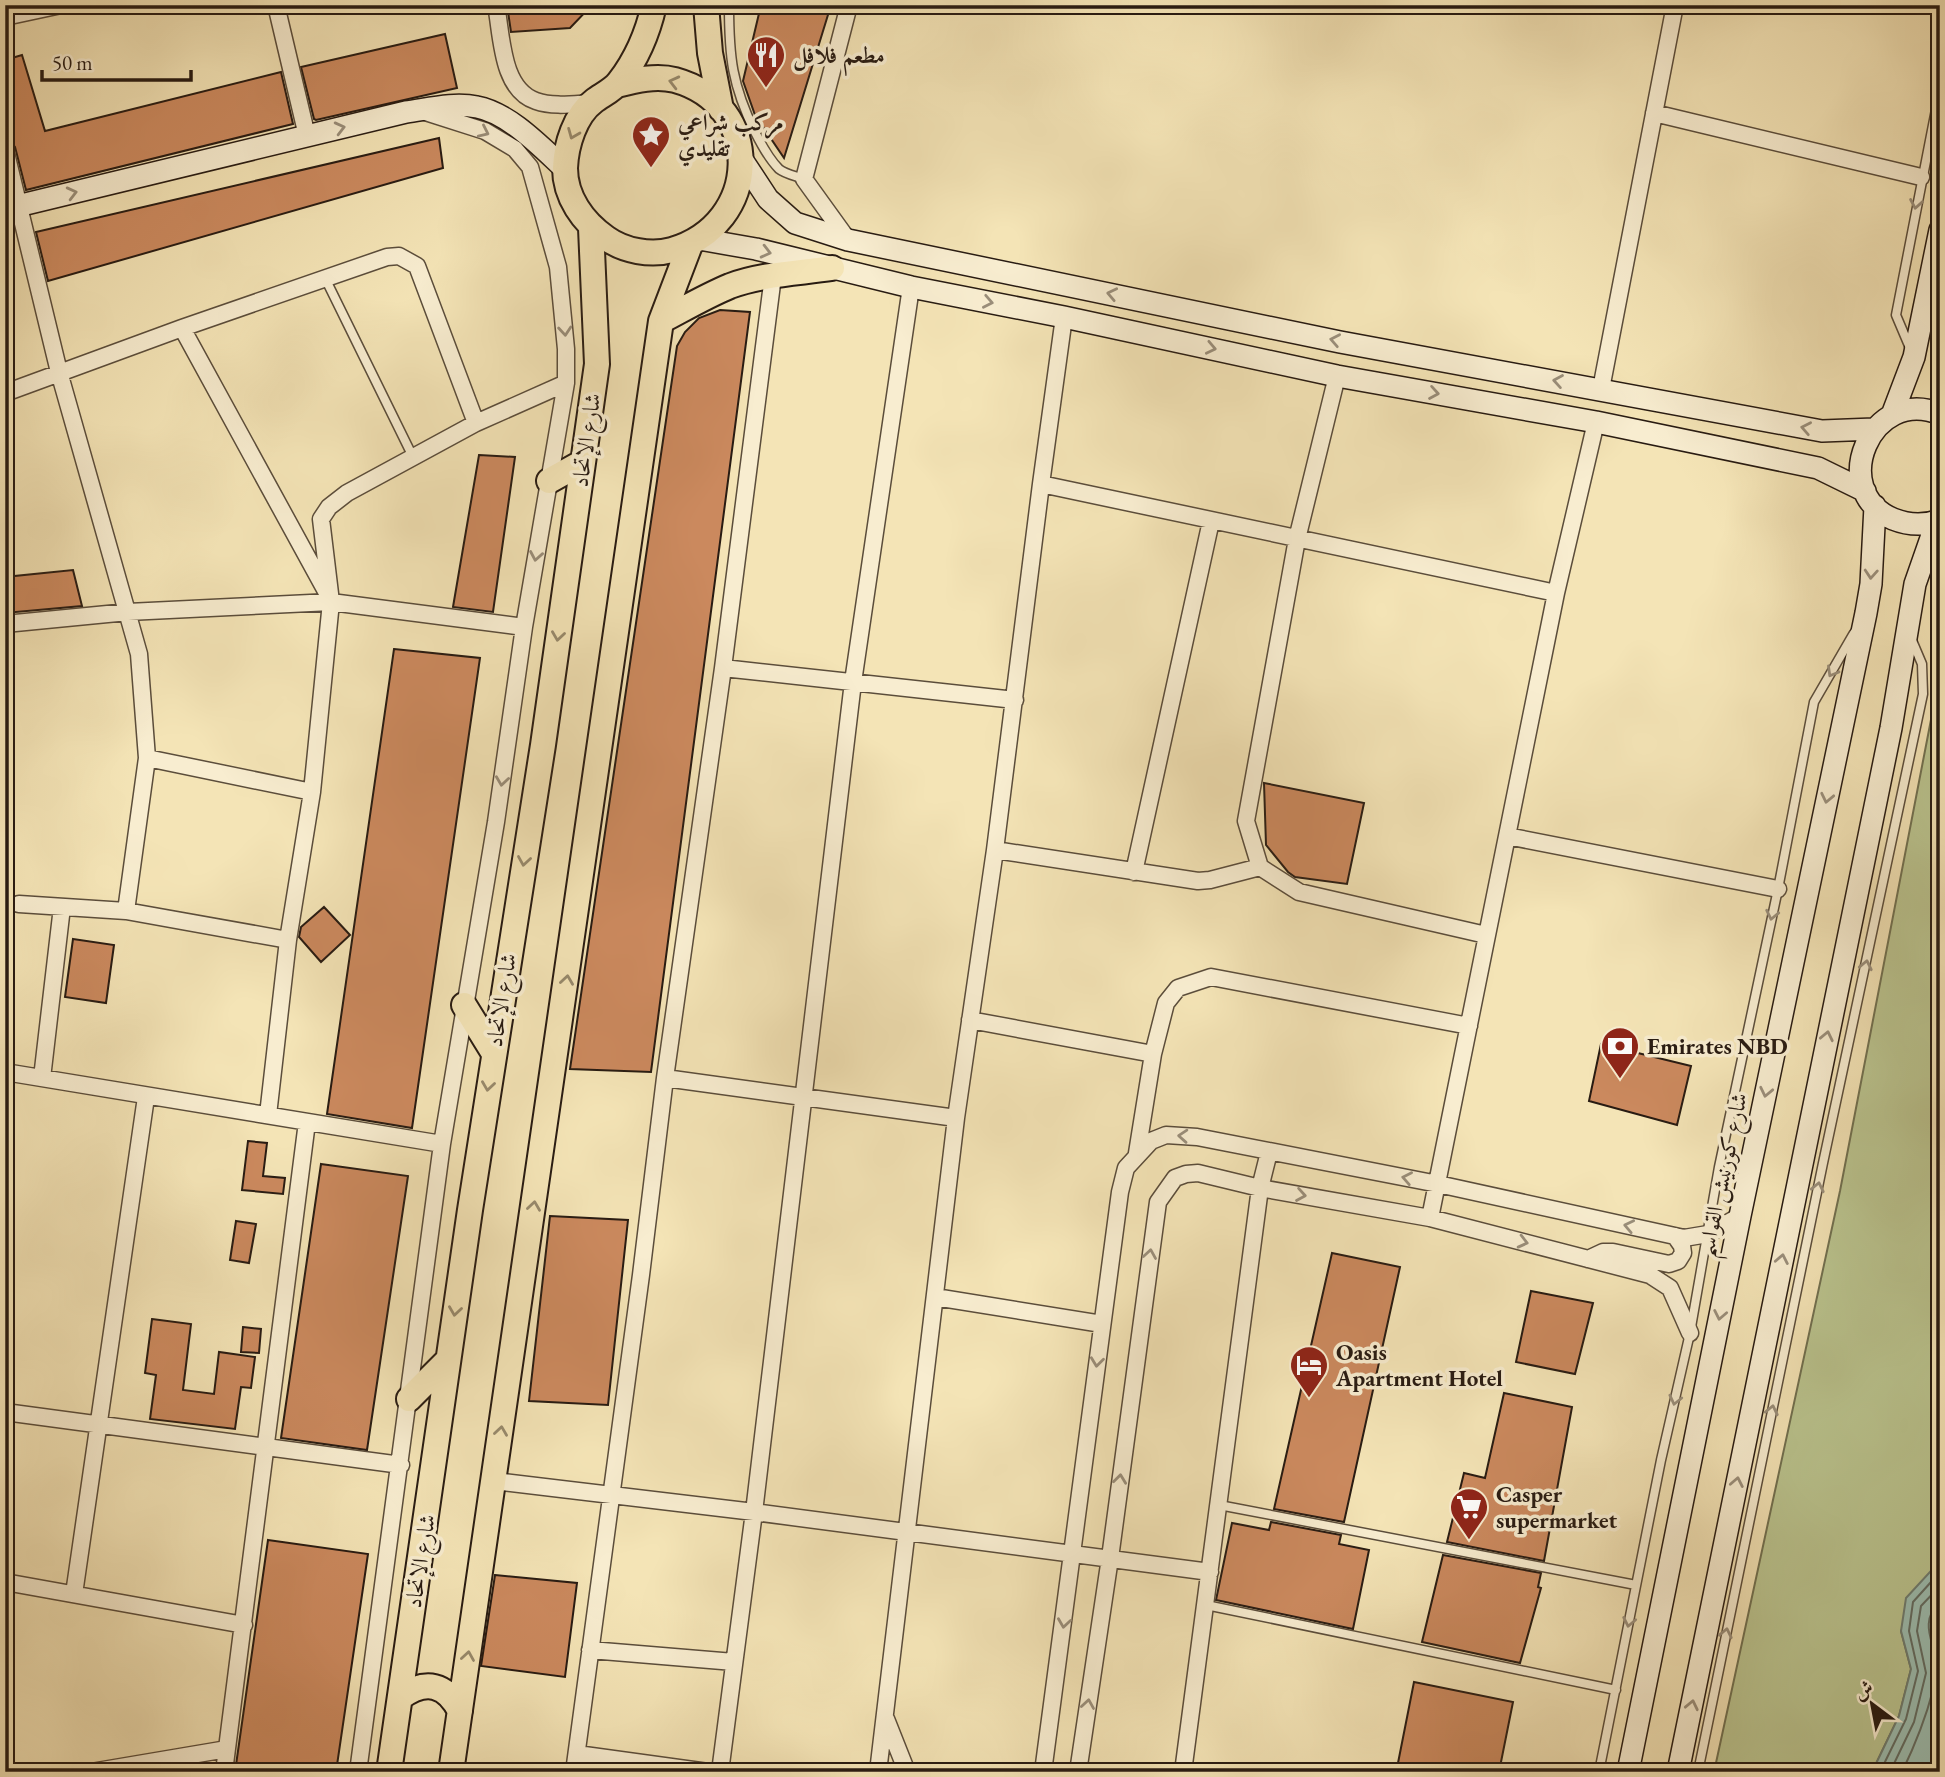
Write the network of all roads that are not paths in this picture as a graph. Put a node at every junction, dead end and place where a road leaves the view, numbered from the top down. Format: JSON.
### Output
{"nodes":[{"id":1,"x":61,"y":5,"type":"edge"},
{"id":2,"x":276,"y":5,"type":"edge"},
{"id":3,"x":496,"y":5,"type":"edge"},
{"id":4,"x":654,"y":5,"type":"edge"},
{"id":5,"x":706,"y":5,"type":"edge"},
{"id":6,"x":729,"y":5,"type":"edge"},
{"id":7,"x":849,"y":5,"type":"edge"},
{"id":8,"x":1675,"y":5,"type":"edge"},
{"id":9,"x":5,"y":17,"type":"edge"},
{"id":10,"x":617,"y":85,"type":"junction"},
{"id":11,"x":1940,"y":89,"type":"edge"},
{"id":12,"x":591,"y":103,"type":"junction"},
{"id":13,"x":721,"y":109,"type":"junction"},
{"id":14,"x":420,"y":110,"type":"junction"},
{"id":15,"x":1654,"y":113,"type":"junction"},
{"id":16,"x":307,"y":136,"type":"junction"},
{"id":17,"x":5,"y":149,"type":"edge"},
{"id":18,"x":741,"y":158,"type":"junction"},
{"id":19,"x":565,"y":169,"type":"junction"},
{"id":20,"x":1921,"y":177,"type":"junction"},
{"id":21,"x":804,"y":179,"type":"junction"},
{"id":22,"x":12,"y":208,"type":"edge"},
{"id":23,"x":592,"y":228,"type":"junction"},
{"id":24,"x":1940,"y":230,"type":"edge"},
{"id":25,"x":848,"y":240,"type":"junction"},
{"id":26,"x":695,"y":242,"type":"junction"},
{"id":27,"x":832,"y":268,"type":"junction"},
{"id":28,"x":773,"y":276,"type":"junction"},
{"id":29,"x":325,"y":278,"type":"junction"},
{"id":30,"x":911,"y":287,"type":"junction"},
{"id":31,"x":1064,"y":317,"type":"junction"},
{"id":32,"x":661,"y":321,"type":"junction"},
{"id":33,"x":181,"y":328,"type":"junction"},
{"id":34,"x":1914,"y":357,"type":"junction"},
{"id":35,"x":59,"y":372,"type":"junction"},
{"id":36,"x":1337,"y":376,"type":"junction"},
{"id":37,"x":566,"y":383,"type":"junction"},
{"id":38,"x":1601,"y":389,"type":"junction"},
{"id":39,"x":5,"y":393,"type":"edge"},
{"id":40,"x":1940,"y":414,"type":"edge"},
{"id":41,"x":1892,"y":415,"type":"junction"},
{"id":42,"x":1596,"y":422,"type":"junction"},
{"id":43,"x":476,"y":423,"type":"junction"},
{"id":44,"x":1874,"y":429,"type":"junction"},
{"id":45,"x":414,"y":457,"type":"junction"},
{"id":46,"x":583,"y":462,"type":"junction"},
{"id":47,"x":549,"y":481,"type":"junction"},
{"id":48,"x":1041,"y":484,"type":"junction"},
{"id":49,"x":1870,"y":499,"type":"junction"},
{"id":50,"x":1210,"y":521,"type":"junction"},
{"id":51,"x":1938,"y":521,"type":"edge"},
{"id":52,"x":1297,"y":539,"type":"junction"},
{"id":53,"x":1556,"y":593,"type":"junction"},
{"id":54,"x":331,"y":602,"type":"junction"},
{"id":55,"x":128,"y":612,"type":"junction"},
{"id":56,"x":1866,"y":613,"type":"junction"},
{"id":57,"x":5,"y":624,"type":"edge"},
{"id":58,"x":524,"y":627,"type":"junction"},
{"id":59,"x":1908,"y":631,"type":"junction"},
{"id":60,"x":723,"y":668,"type":"junction"},
{"id":61,"x":853,"y":682,"type":"junction"},
{"id":62,"x":1015,"y":700,"type":"junction"},
{"id":63,"x":147,"y":758,"type":"junction"},
{"id":64,"x":312,"y":792,"type":"junction"},
{"id":65,"x":1507,"y":836,"type":"junction"},
{"id":66,"x":995,"y":850,"type":"junction"},
{"id":67,"x":1260,"y":867,"type":"junction"},
{"id":68,"x":1134,"y":872,"type":"junction"},
{"id":69,"x":1778,"y":889,"type":"junction"},
{"id":70,"x":19,"y":904,"type":"dead end"},
{"id":71,"x":62,"y":907,"type":"junction"},
{"id":72,"x":126,"y":911,"type":"junction"},
{"id":73,"x":1486,"y":935,"type":"junction"},
{"id":74,"x":288,"y":940,"type":"junction"},
{"id":75,"x":464,"y":1005,"type":"junction"},
{"id":76,"x":970,"y":1020,"type":"junction"},
{"id":77,"x":1469,"y":1026,"type":"junction"},
{"id":78,"x":493,"y":1052,"type":"junction"},
{"id":79,"x":1153,"y":1054,"type":"junction"},
{"id":80,"x":5,"y":1072,"type":"edge"},
{"id":81,"x":42,"y":1078,"type":"junction"},
{"id":82,"x":665,"y":1078,"type":"junction"},
{"id":83,"x":803,"y":1096,"type":"junction"},
{"id":84,"x":146,"y":1097,"type":"junction"},
{"id":85,"x":268,"y":1115,"type":"junction"},
{"id":86,"x":956,"y":1118,"type":"junction"},
{"id":87,"x":307,"y":1122,"type":"junction"},
{"id":88,"x":442,"y":1144,"type":"junction"},
{"id":89,"x":1269,"y":1152,"type":"junction"},
{"id":90,"x":1137,"y":1153,"type":"junction"},
{"id":91,"x":1438,"y":1184,"type":"junction"},
{"id":92,"x":1260,"y":1188,"type":"junction"},
{"id":93,"x":1740,"y":1216,"type":"junction"},
{"id":94,"x":1430,"y":1218,"type":"junction"},
{"id":95,"x":1708,"y":1234,"type":"junction"},
{"id":96,"x":1675,"y":1236,"type":"junction"},
{"id":97,"x":1588,"y":1259,"type":"junction"},
{"id":98,"x":935,"y":1297,"type":"junction"},
{"id":99,"x":1102,"y":1324,"type":"junction"},
{"id":100,"x":1690,"y":1333,"type":"junction"},
{"id":101,"x":449,"y":1360,"type":"junction"},
{"id":102,"x":409,"y":1399,"type":"junction"},
{"id":103,"x":5,"y":1412,"type":"edge"},
{"id":104,"x":98,"y":1425,"type":"junction"},
{"id":105,"x":267,"y":1446,"type":"junction"},
{"id":106,"x":401,"y":1465,"type":"junction"},
{"id":107,"x":494,"y":1481,"type":"junction"},
{"id":108,"x":611,"y":1495,"type":"junction"},
{"id":109,"x":1219,"y":1505,"type":"junction"},
{"id":110,"x":754,"y":1512,"type":"junction"},
{"id":111,"x":907,"y":1533,"type":"junction"},
{"id":112,"x":1073,"y":1555,"type":"junction"},
{"id":113,"x":1110,"y":1558,"type":"junction"},
{"id":114,"x":1210,"y":1572,"type":"junction"},
{"id":115,"x":5,"y":1581,"type":"edge"},
{"id":116,"x":1636,"y":1586,"type":"junction"},
{"id":117,"x":74,"y":1594,"type":"junction"},
{"id":118,"x":1206,"y":1605,"type":"junction"},
{"id":119,"x":244,"y":1625,"type":"junction"},
{"id":120,"x":590,"y":1650,"type":"junction"},
{"id":121,"x":734,"y":1662,"type":"junction"},
{"id":122,"x":1616,"y":1690,"type":"junction"},
{"id":123,"x":401,"y":1697,"type":"junction"},
{"id":124,"x":460,"y":1712,"type":"junction"},
{"id":125,"x":885,"y":1717,"type":"junction"},
{"id":126,"x":227,"y":1749,"type":"junction"},
{"id":127,"x":577,"y":1754,"type":"junction"},
{"id":128,"x":91,"y":1772,"type":"edge"},
{"id":129,"x":224,"y":1772,"type":"edge"},
{"id":130,"x":358,"y":1772,"type":"edge"},
{"id":131,"x":389,"y":1772,"type":"edge"},
{"id":132,"x":451,"y":1772,"type":"edge"},
{"id":133,"x":574,"y":1772,"type":"edge"},
{"id":134,"x":708,"y":1772,"type":"edge"},
{"id":135,"x":720,"y":1772,"type":"edge"},
{"id":136,"x":878,"y":1772,"type":"edge"},
{"id":137,"x":907,"y":1772,"type":"edge"},
{"id":138,"x":1044,"y":1772,"type":"edge"},
{"id":139,"x":1078,"y":1772,"type":"edge"},
{"id":140,"x":1183,"y":1772,"type":"edge"},
{"id":141,"x":1599,"y":1772,"type":"edge"},
{"id":142,"x":1628,"y":1772,"type":"edge"},
{"id":143,"x":1678,"y":1772,"type":"edge"},
{"id":144,"x":1698,"y":1772,"type":"edge"}],
"edges":[{"from":1,"to":9,"type":"street"},
{"from":2,"to":16,"type":"street"},
{"from":3,"to":12,"type":"street"},
{"from":4,"to":10,"type":"main road"},
{"from":5,"to":13,"type":"main road"},
{"from":6,"to":21,"type":"lane"},
{"from":7,"to":21,"type":"street"},
{"from":8,"to":15,"type":"street"},
{"from":10,"to":12,"type":"main road"},
{"from":13,"to":10,"type":"main road","one_way":true},
{"from":11,"to":20,"type":"lane"},
{"from":12,"to":19,"type":"main road","one_way":true},
{"from":13,"to":18,"type":"main road"},
{"from":16,"to":14,"type":"main road","one_way":true},
{"from":14,"to":19,"type":"main road"},
{"from":14,"to":37,"type":"street","one_way":true},
{"from":15,"to":20,"type":"street"},
{"from":15,"to":38,"type":"street"},
{"from":22,"to":16,"type":"main road","one_way":true},
{"from":17,"to":22,"type":"street"},
{"from":18,"to":25,"type":"main road"},
{"from":18,"to":26,"type":"main road"},
{"from":19,"to":23,"type":"main road"},
{"from":20,"to":34,"type":"lane","one_way":true},
{"from":21,"to":25,"type":"street"},
{"from":22,"to":35,"type":"street"},
{"from":23,"to":26,"type":"main road"},
{"from":23,"to":46,"type":"main road","name":"شارع الإتحاد"},
{"from":24,"to":34,"type":"main road"},
{"from":38,"to":25,"type":"main road","one_way":true},
{"from":26,"to":27,"type":"main road","one_way":true},
{"from":26,"to":32,"type":"main road"},
{"from":27,"to":28,"type":"main road"},
{"from":27,"to":30,"type":"main road"},
{"from":28,"to":32,"type":"main road"},
{"from":28,"to":60,"type":"street"},
{"from":29,"to":33,"type":"street"},
{"from":29,"to":43,"type":"street"},
{"from":29,"to":45,"type":"lane"},
{"from":30,"to":31,"type":"main road","one_way":true},
{"from":30,"to":61,"type":"street"},
{"from":31,"to":36,"type":"main road","one_way":true},
{"from":31,"to":48,"type":"street"},
{"from":107,"to":32,"type":"main road","one_way":true},
{"from":33,"to":35,"type":"street"},
{"from":33,"to":54,"type":"street"},
{"from":34,"to":41,"type":"main road"},
{"from":35,"to":39,"type":"street"},
{"from":35,"to":55,"type":"street"},
{"from":36,"to":42,"type":"main road","one_way":true},
{"from":36,"to":52,"type":"street"},
{"from":37,"to":43,"type":"street"},
{"from":37,"to":47,"type":"street"},
{"from":44,"to":38,"type":"main road","one_way":true},
{"from":40,"to":41,"type":"main road"},
{"from":41,"to":44,"type":"main road"},
{"from":42,"to":49,"type":"main road"},
{"from":42,"to":53,"type":"street"},
{"from":43,"to":45,"type":"street"},
{"from":44,"to":49,"type":"main road","name":"شارع كورنيش القواسم"},
{"from":45,"to":54,"type":"street"},
{"from":46,"to":47,"type":"main road"},
{"from":46,"to":78,"type":"main road","name":"شارع الإتحاد","one_way":true},
{"from":47,"to":58,"type":"street","one_way":true},
{"from":48,"to":50,"type":"street"},
{"from":48,"to":62,"type":"street"},
{"from":49,"to":51,"type":"main road"},
{"from":49,"to":56,"type":"main road","name":"شارع كورنيش القواسم","one_way":true},
{"from":50,"to":52,"type":"street"},
{"from":50,"to":68,"type":"street"},
{"from":51,"to":59,"type":"main road"},
{"from":52,"to":53,"type":"street"},
{"from":52,"to":67,"type":"street"},
{"from":53,"to":65,"type":"street"},
{"from":54,"to":55,"type":"street"},
{"from":54,"to":58,"type":"street"},
{"from":54,"to":64,"type":"street"},
{"from":55,"to":57,"type":"street"},
{"from":55,"to":63,"type":"street"},
{"from":56,"to":69,"type":"lane","one_way":true},
{"from":56,"to":93,"type":"main road","name":"شارع كورنيش القواسم","one_way":true},
{"from":58,"to":75,"type":"street","one_way":true},
{"from":143,"to":59,"type":"main road","one_way":true},
{"from":144,"to":59,"type":"lane","one_way":true},
{"from":60,"to":61,"type":"street"},
{"from":60,"to":82,"type":"street"},
{"from":61,"to":62,"type":"street"},
{"from":61,"to":83,"type":"street"},
{"from":62,"to":66,"type":"street"},
{"from":63,"to":64,"type":"street"},
{"from":63,"to":72,"type":"street"},
{"from":64,"to":74,"type":"street"},
{"from":65,"to":69,"type":"street"},
{"from":65,"to":73,"type":"street"},
{"from":66,"to":68,"type":"street"},
{"from":66,"to":76,"type":"street"},
{"from":67,"to":68,"type":"street"},
{"from":67,"to":73,"type":"street"},
{"from":69,"to":95,"type":"lane","one_way":true},
{"from":70,"to":71,"type":"street"},
{"from":71,"to":72,"type":"street"},
{"from":71,"to":81,"type":"street"},
{"from":72,"to":74,"type":"street"},
{"from":73,"to":77,"type":"street"},
{"from":74,"to":85,"type":"street"},
{"from":75,"to":78,"type":"main road"},
{"from":75,"to":88,"type":"street"},
{"from":76,"to":79,"type":"street"},
{"from":76,"to":86,"type":"street"},
{"from":77,"to":79,"type":"street"},
{"from":77,"to":91,"type":"street"},
{"from":78,"to":101,"type":"main road","name":"شارع الإتحاد","one_way":true},
{"from":79,"to":90,"type":"street"},
{"from":80,"to":81,"type":"street"},
{"from":81,"to":84,"type":"street"},
{"from":82,"to":83,"type":"street"},
{"from":82,"to":108,"type":"street"},
{"from":83,"to":86,"type":"street"},
{"from":83,"to":110,"type":"street"},
{"from":84,"to":85,"type":"street"},
{"from":84,"to":104,"type":"street"},
{"from":85,"to":87,"type":"street"},
{"from":86,"to":98,"type":"street"},
{"from":87,"to":88,"type":"street"},
{"from":87,"to":105,"type":"street"},
{"from":88,"to":102,"type":"street"},
{"from":89,"to":90,"type":"street","one_way":true},
{"from":91,"to":89,"type":"street","one_way":true},
{"from":89,"to":92,"type":"street"},
{"from":90,"to":99,"type":"street"},
{"from":91,"to":94,"type":"street"},
{"from":96,"to":91,"type":"street","one_way":true},
{"from":92,"to":94,"type":"street","one_way":true},
{"from":92,"to":109,"type":"street"},
{"from":113,"to":92,"type":"street","one_way":true},
{"from":93,"to":95,"type":"street"},
{"from":93,"to":142,"type":"main road","name":"شارع كورنيش القواسم","one_way":true},
{"from":94,"to":97,"type":"street","one_way":true},
{"from":95,"to":96,"type":"street"},
{"from":95,"to":100,"type":"lane"},
{"from":96,"to":97,"type":"street"},
{"from":97,"to":100,"type":"street"},
{"from":98,"to":99,"type":"street"},
{"from":98,"to":111,"type":"street"},
{"from":99,"to":112,"type":"street","one_way":true},
{"from":100,"to":116,"type":"lane","one_way":true},
{"from":101,"to":102,"type":"main road"},
{"from":101,"to":123,"type":"main road","name":"شارع الإتحاد"},
{"from":102,"to":106,"type":"street"},
{"from":103,"to":104,"type":"street"},
{"from":104,"to":105,"type":"street"},
{"from":104,"to":117,"type":"street"},
{"from":105,"to":106,"type":"street"},
{"from":105,"to":119,"type":"street"},
{"from":106,"to":130,"type":"street"},
{"from":107,"to":108,"type":"street"},
{"from":124,"to":107,"type":"main road","one_way":true},
{"from":108,"to":110,"type":"street"},
{"from":108,"to":120,"type":"street"},
{"from":109,"to":114,"type":"street"},
{"from":109,"to":116,"type":"lane"},
{"from":110,"to":111,"type":"street"},
{"from":110,"to":121,"type":"street"},
{"from":111,"to":112,"type":"street"},
{"from":111,"to":125,"type":"street"},
{"from":112,"to":113,"type":"street"},
{"from":112,"to":138,"type":"street","one_way":true},
{"from":113,"to":114,"type":"street"},
{"from":139,"to":113,"type":"street","one_way":true},
{"from":114,"to":118,"type":"street"},
{"from":115,"to":117,"type":"street"},
{"from":116,"to":122,"type":"lane","one_way":true},
{"from":117,"to":119,"type":"street"},
{"from":118,"to":122,"type":"lane"},
{"from":118,"to":140,"type":"street"},
{"from":119,"to":126,"type":"street"},
{"from":120,"to":121,"type":"street"},
{"from":120,"to":127,"type":"street"},
{"from":121,"to":135,"type":"street"},
{"from":122,"to":141,"type":"lane"},
{"from":123,"to":124,"type":"main road"},
{"from":123,"to":131,"type":"main road","name":"شارع الإتحاد"},
{"from":124,"to":132,"type":"main road"},
{"from":125,"to":136,"type":"street"},
{"from":125,"to":137,"type":"street"},
{"from":126,"to":128,"type":"street"},
{"from":126,"to":129,"type":"street"},
{"from":127,"to":133,"type":"street"},
{"from":127,"to":134,"type":"street"}]}
